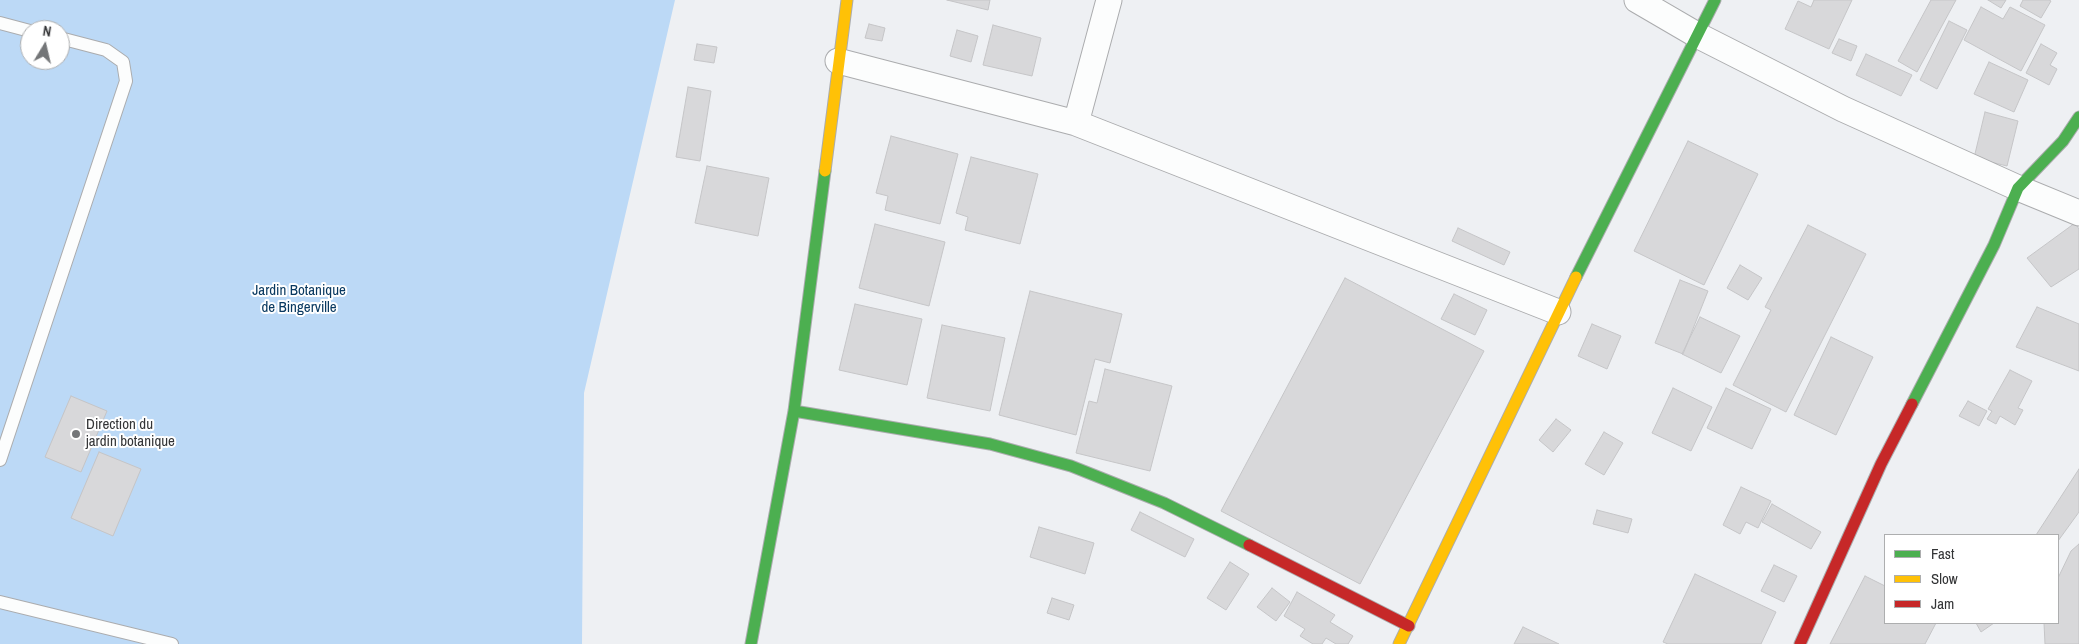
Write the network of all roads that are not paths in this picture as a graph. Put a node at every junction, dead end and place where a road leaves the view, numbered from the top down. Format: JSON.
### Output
{"nodes":[{"id":1,"x":847,"y":0,"type":"edge"},
{"id":2,"x":1109,"y":0,"type":"edge"},
{"id":3,"x":1637,"y":0,"type":"edge"},
{"id":4,"x":1715,"y":0,"type":"edge"},
{"id":5,"x":0,"y":23,"type":"edge"},
{"id":6,"x":20,"y":28,"type":"edge"},
{"id":7,"x":1697,"y":35,"type":"junction"},
{"id":8,"x":70,"y":41,"type":"edge"},
{"id":9,"x":838,"y":61,"type":"junction"},
{"id":10,"x":2079,"y":117,"type":"edge"},
{"id":11,"x":1076,"y":123,"type":"junction"},
{"id":12,"x":2018,"y":188,"type":"junction"},
{"id":13,"x":2079,"y":213,"type":"edge"},
{"id":14,"x":1558,"y":312,"type":"junction"},
{"id":15,"x":794,"y":411,"type":"junction"},
{"id":16,"x":0,"y":460,"type":"edge"},
{"id":17,"x":0,"y":602,"type":"edge"},
{"id":18,"x":1409,"y":626,"type":"junction"},
{"id":19,"x":172,"y":644,"type":"edge"},
{"id":20,"x":751,"y":644,"type":"edge"},
{"id":21,"x":1399,"y":644,"type":"edge"},
{"id":22,"x":1800,"y":644,"type":"edge"}],
"edges":[{"from":1,"to":9,"type":"street"},
{"from":2,"to":11,"type":"street"},
{"from":3,"to":7,"type":"street"},
{"from":4,"to":7,"type":"street"},
{"from":5,"to":6,"type":"lane"},
{"from":7,"to":12,"type":"street"},
{"from":7,"to":14,"type":"street"},
{"from":8,"to":16,"type":"lane"},
{"from":9,"to":11,"type":"street"},
{"from":9,"to":15,"type":"street"},
{"from":10,"to":12,"type":"street"},
{"from":11,"to":14,"type":"street"},
{"from":12,"to":13,"type":"street"},
{"from":12,"to":22,"type":"street"},
{"from":14,"to":18,"type":"street"},
{"from":15,"to":18,"type":"street"},
{"from":15,"to":20,"type":"street"},
{"from":17,"to":19,"type":"lane"},
{"from":18,"to":21,"type":"street"}]}
